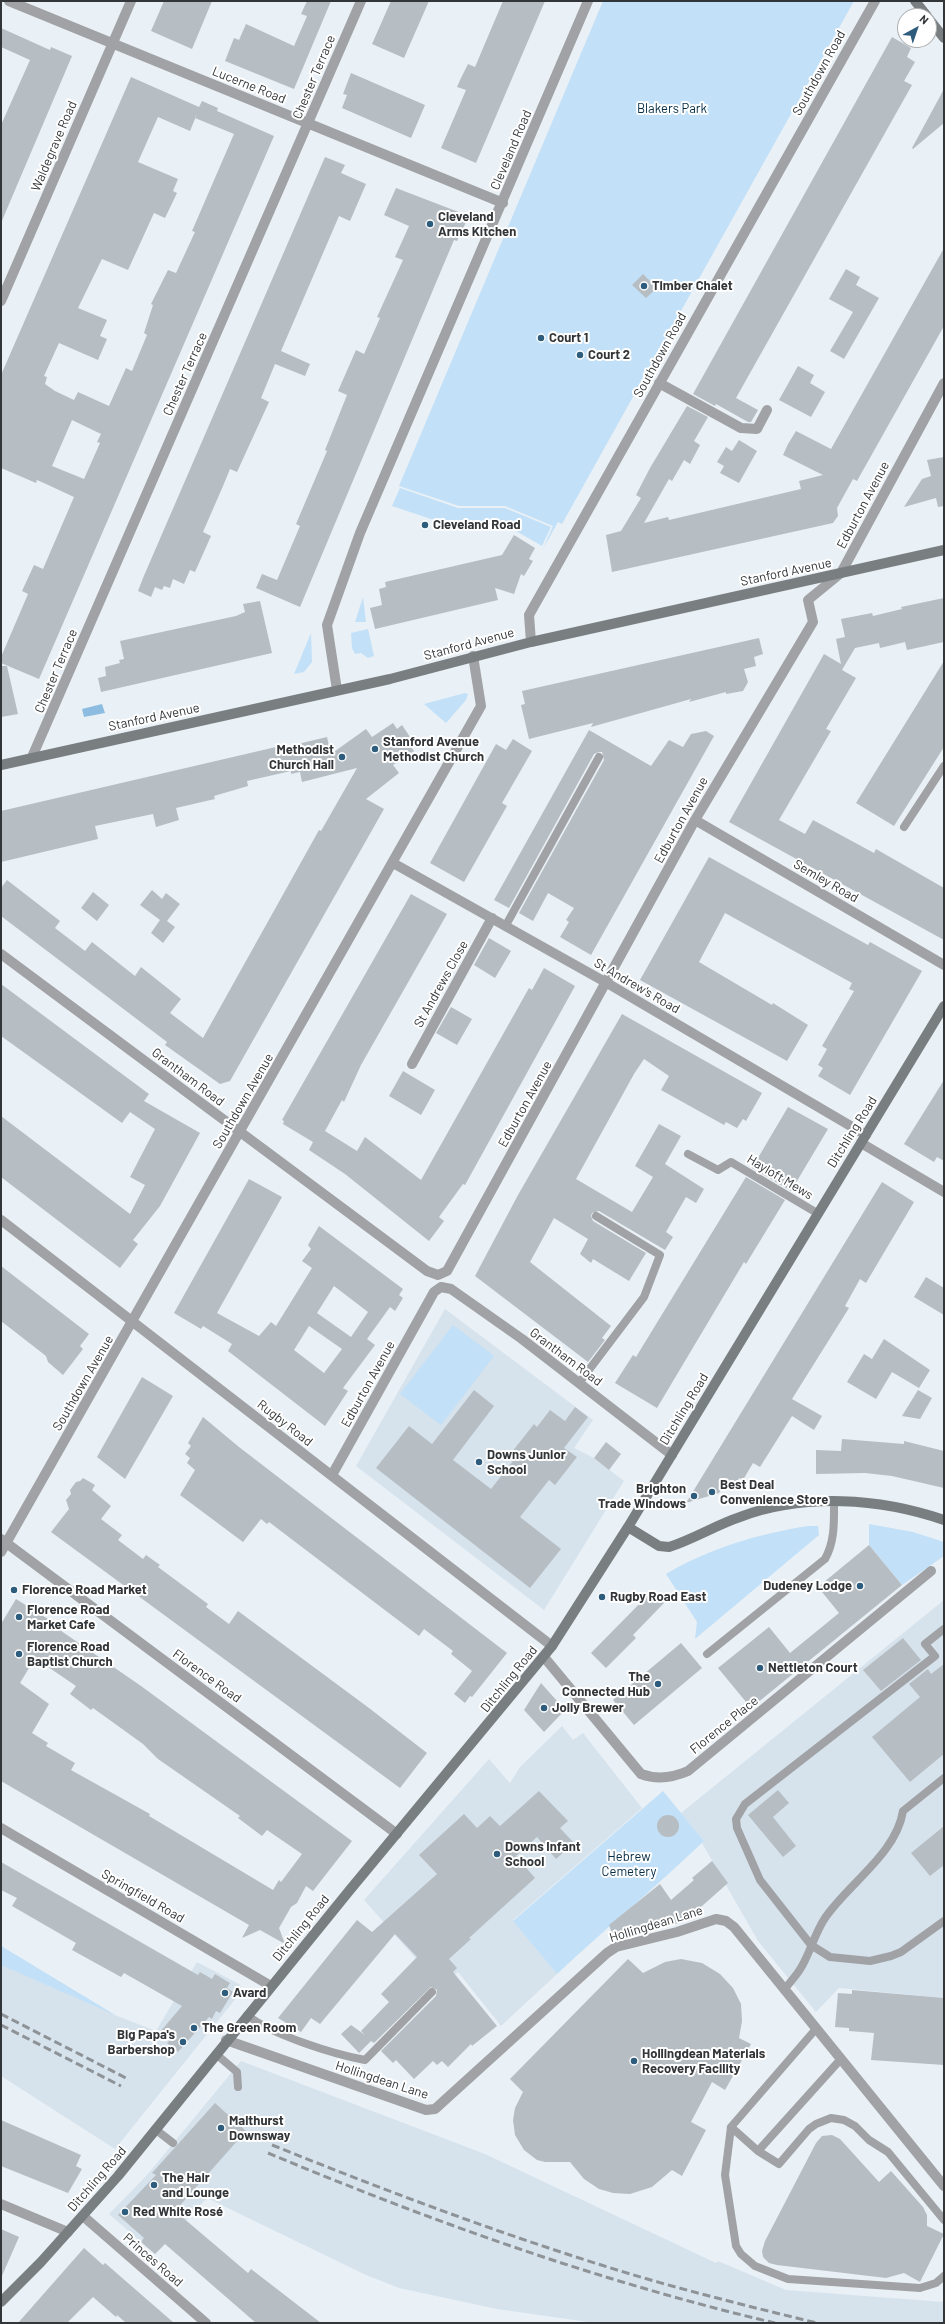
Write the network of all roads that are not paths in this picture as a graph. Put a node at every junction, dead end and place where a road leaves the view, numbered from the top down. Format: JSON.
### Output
{"nodes":[{"id":1,"x":9,"y":1,"type":"edge"},
{"id":2,"x":131,"y":1,"type":"edge"},
{"id":3,"x":361,"y":1,"type":"edge"},
{"id":4,"x":588,"y":1,"type":"edge"},
{"id":5,"x":875,"y":1,"type":"edge"},
{"id":6,"x":937,"y":29,"type":"edge"},
{"id":7,"x":944,"y":38,"type":"edge"},
{"id":8,"x":113,"y":43,"type":"junction"},
{"id":9,"x":309,"y":123,"type":"junction"},
{"id":10,"x":503,"y":203,"type":"junction"},
{"id":11,"x":1,"y":301,"type":"edge"},
{"id":12,"x":659,"y":383,"type":"junction"},
{"id":13,"x":944,"y":383,"type":"edge"},
{"id":14,"x":767,"y":410,"type":"dead end"},
{"id":15,"x":944,"y":550,"type":"edge"},
{"id":16,"x":841,"y":573,"type":"junction"},
{"id":17,"x":531,"y":642,"type":"junction"},
{"id":18,"x":473,"y":656,"type":"junction"},
{"id":19,"x":337,"y":690,"type":"junction"},
{"id":20,"x":32,"y":757,"type":"junction"},
{"id":21,"x":599,"y":757,"type":"dead end"},
{"id":22,"x":1,"y":765,"type":"edge"},
{"id":23,"x":944,"y":766,"type":"edge"},
{"id":24,"x":695,"y":820,"type":"junction"},
{"id":25,"x":904,"y":827,"type":"dead end"},
{"id":26,"x":392,"y":863,"type":"junction"},
{"id":27,"x":492,"y":918,"type":"junction"},
{"id":28,"x":506,"y":925,"type":"junction"},
{"id":29,"x":1,"y":954,"type":"edge"},
{"id":30,"x":944,"y":965,"type":"edge"},
{"id":31,"x":607,"y":983,"type":"junction"},
{"id":32,"x":944,"y":1006,"type":"edge"},
{"id":33,"x":412,"y":1064,"type":"dead end"},
{"id":34,"x":240,"y":1132,"type":"junction"},
{"id":35,"x":864,"y":1139,"type":"junction"},
{"id":36,"x":688,"y":1154,"type":"dead end"},
{"id":37,"x":944,"y":1192,"type":"edge"},
{"id":38,"x":817,"y":1213,"type":"junction"},
{"id":39,"x":596,"y":1216,"type":"dead end"},
{"id":40,"x":1,"y":1220,"type":"edge"},
{"id":41,"x":438,"y":1275,"type":"joint"},
{"id":42,"x":441,"y":1287,"type":"joint"},
{"id":43,"x":133,"y":1321,"type":"junction"},
{"id":44,"x":579,"y":1383,"type":"junction"},
{"id":45,"x":672,"y":1455,"type":"junction"},
{"id":46,"x":332,"y":1475,"type":"junction"},
{"id":47,"x":834,"y":1502,"type":"junction"},
{"id":48,"x":944,"y":1520,"type":"edge"},
{"id":49,"x":628,"y":1528,"type":"junction"},
{"id":50,"x":3,"y":1545,"type":"edge"},
{"id":51,"x":931,"y":1571,"type":"dead end"},
{"id":52,"x":944,"y":1629,"type":"edge"},
{"id":53,"x":552,"y":1646,"type":"junction"},
{"id":54,"x":707,"y":1654,"type":"dead end"},
{"id":55,"x":544,"y":1657,"type":"junction"},
{"id":56,"x":944,"y":1778,"type":"edge"},
{"id":57,"x":1,"y":1828,"type":"edge"},
{"id":58,"x":397,"y":1834,"type":"junction"},
{"id":59,"x":944,"y":1921,"type":"edge"},
{"id":60,"x":811,"y":1945,"type":"junction"},
{"id":61,"x":271,"y":1986,"type":"junction"},
{"id":62,"x":784,"y":1990,"type":"junction"},
{"id":63,"x":432,"y":1992,"type":"dead end"},
{"id":64,"x":247,"y":2015,"type":"junction"},
{"id":65,"x":815,"y":2030,"type":"junction"},
{"id":66,"x":226,"y":2040,"type":"junction"},
{"id":67,"x":216,"y":2054,"type":"junction"},
{"id":68,"x":840,"y":2060,"type":"junction"},
{"id":69,"x":238,"y":2087,"type":"dead end"},
{"id":70,"x":731,"y":2127,"type":"junction"},
{"id":71,"x":155,"y":2129,"type":"junction"},
{"id":72,"x":173,"y":2143,"type":"dead end"},
{"id":73,"x":758,"y":2151,"type":"junction"},
{"id":74,"x":944,"y":2186,"type":"edge"},
{"id":75,"x":1,"y":2204,"type":"edge"},
{"id":76,"x":83,"y":2216,"type":"junction"},
{"id":77,"x":944,"y":2220,"type":"edge"},
{"id":78,"x":68,"y":2232,"type":"junction"},
{"id":79,"x":944,"y":2276,"type":"edge"},
{"id":80,"x":1,"y":2302,"type":"edge"},
{"id":81,"x":206,"y":2323,"type":"edge"}],
"edges":[{"from":1,"to":8,"type":"street","name":"Lucerne Road"},
{"from":2,"to":8,"type":"street","name":"Waldegrave Road"},
{"from":3,"to":9,"type":"street","name":"Chester Terrace"},
{"from":4,"to":10,"type":"street","name":"Cleveland Road"},
{"from":5,"to":12,"type":"street","name":"Southdown Road"},
{"from":6,"to":7,"type":"street"},
{"from":8,"to":9,"type":"street","name":"Lucerne Road"},
{"from":8,"to":11,"type":"street","name":"Waldegrave Road"},
{"from":9,"to":10,"type":"street","name":"Lucerne Road"},
{"from":9,"to":20,"type":"street","name":"Chester Terrace"},
{"from":10,"to":19,"type":"street","name":"Cleveland Road"},
{"from":12,"to":14,"type":"street"},
{"from":12,"to":17,"type":"street","name":"Southdown Road"},
{"from":13,"to":16,"type":"street","name":"Edburton Avenue"},
{"from":15,"to":16,"type":"street","name":"Stanford Avenue"},
{"from":16,"to":17,"type":"street","name":"Stanford Avenue"},
{"from":16,"to":24,"type":"street","name":"Edburton Avenue"},
{"from":17,"to":18,"type":"street","name":"Stanford Avenue"},
{"from":18,"to":19,"type":"street","name":"Stanford Avenue"},
{"from":18,"to":26,"type":"street","name":"Southdown Avenue"},
{"from":19,"to":20,"type":"street","name":"Stanford Avenue"},
{"from":20,"to":22,"type":"street","name":"Stanford Avenue"},
{"from":21,"to":28,"type":"lane"},
{"from":23,"to":25,"type":"lane"},
{"from":24,"to":30,"type":"street","name":"Semley Road"},
{"from":24,"to":31,"type":"street","name":"Edburton Avenue"},
{"from":26,"to":27,"type":"street","name":"St Andrew's Road"},
{"from":26,"to":34,"type":"street","name":"Southdown Avenue"},
{"from":27,"to":28,"type":"street","name":"St Andrew's Road"},
{"from":27,"to":33,"type":"street","name":"St Andrews Close"},
{"from":28,"to":31,"type":"street","name":"St Andrew's Road"},
{"from":29,"to":34,"type":"street","name":"Grantham Road"},
{"from":31,"to":35,"type":"street","name":"St Andrew's Road"},
{"from":31,"to":41,"type":"street","name":"Edburton Avenue"},
{"from":32,"to":35,"type":"street","name":"Ditchling Road"},
{"from":34,"to":41,"type":"street","name":"Grantham Road"},
{"from":34,"to":43,"type":"street","name":"Southdown Avenue"},
{"from":35,"to":37,"type":"street","name":"St Andrew's Road"},
{"from":35,"to":38,"type":"street","name":"Ditchling Road"},
{"from":36,"to":38,"type":"lane","name":"Hayloft Mews"},
{"from":38,"to":45,"type":"street","name":"Ditchling Road"},
{"from":39,"to":44,"type":"lane"},
{"from":40,"to":43,"type":"street","name":"Rugby Road"},
{"from":42,"to":44,"type":"street","name":"Grantham Road"},
{"from":42,"to":46,"type":"street","name":"Edburton Avenue"},
{"from":43,"to":46,"type":"street","name":"Rugby Road"},
{"from":43,"to":50,"type":"street","name":"Southdown Avenue"},
{"from":44,"to":45,"type":"street","name":"Grantham Road"},
{"from":45,"to":49,"type":"street","name":"Ditchling Road"},
{"from":46,"to":53,"type":"street","name":"Rugby Road"},
{"from":47,"to":48,"type":"street"},
{"from":47,"to":49,"type":"street"},
{"from":47,"to":54,"type":"lane"},
{"from":49,"to":53,"type":"street","name":"Ditchling Road"},
{"from":50,"to":58,"type":"street","name":"Florence Road"},
{"from":51,"to":55,"type":"street","name":"Florence Place"},
{"from":52,"to":60,"type":"lane"},
{"from":53,"to":55,"type":"street","name":"Ditchling Road"},
{"from":55,"to":58,"type":"street","name":"Ditchling Road"},
{"from":56,"to":60,"type":"lane"},
{"from":57,"to":61,"type":"street","name":"Springfield Road"},
{"from":58,"to":61,"type":"street","name":"Ditchling Road"},
{"from":59,"to":60,"type":"lane"},
{"from":60,"to":62,"type":"lane"},
{"from":61,"to":64,"type":"street","name":"Ditchling Road"},
{"from":62,"to":65,"type":"street","name":"Hollingdean Lane"},
{"from":62,"to":66,"type":"street","name":"Hollingdean Lane"},
{"from":63,"to":64,"type":"lane"},
{"from":64,"to":66,"type":"street","name":"Ditchling Road"},
{"from":65,"to":68,"type":"street","name":"Hollingdean Lane"},
{"from":65,"to":70,"type":"lane"},
{"from":66,"to":67,"type":"street","name":"Ditchling Road"},
{"from":67,"to":69,"type":"lane"},
{"from":67,"to":71,"type":"street","name":"Ditchling Road"},
{"from":68,"to":73,"type":"lane"},
{"from":68,"to":74,"type":"street","name":"Hollingdean Lane"},
{"from":70,"to":73,"type":"lane"},
{"from":70,"to":79,"type":"lane"},
{"from":71,"to":72,"type":"lane"},
{"from":71,"to":76,"type":"street","name":"Ditchling Road"},
{"from":73,"to":77,"type":"lane"},
{"from":75,"to":78,"type":"street"},
{"from":76,"to":78,"type":"street","name":"Ditchling Road"},
{"from":76,"to":81,"type":"street","name":"Princes Road"},
{"from":78,"to":80,"type":"street","name":"Ditchling Road"}]}
